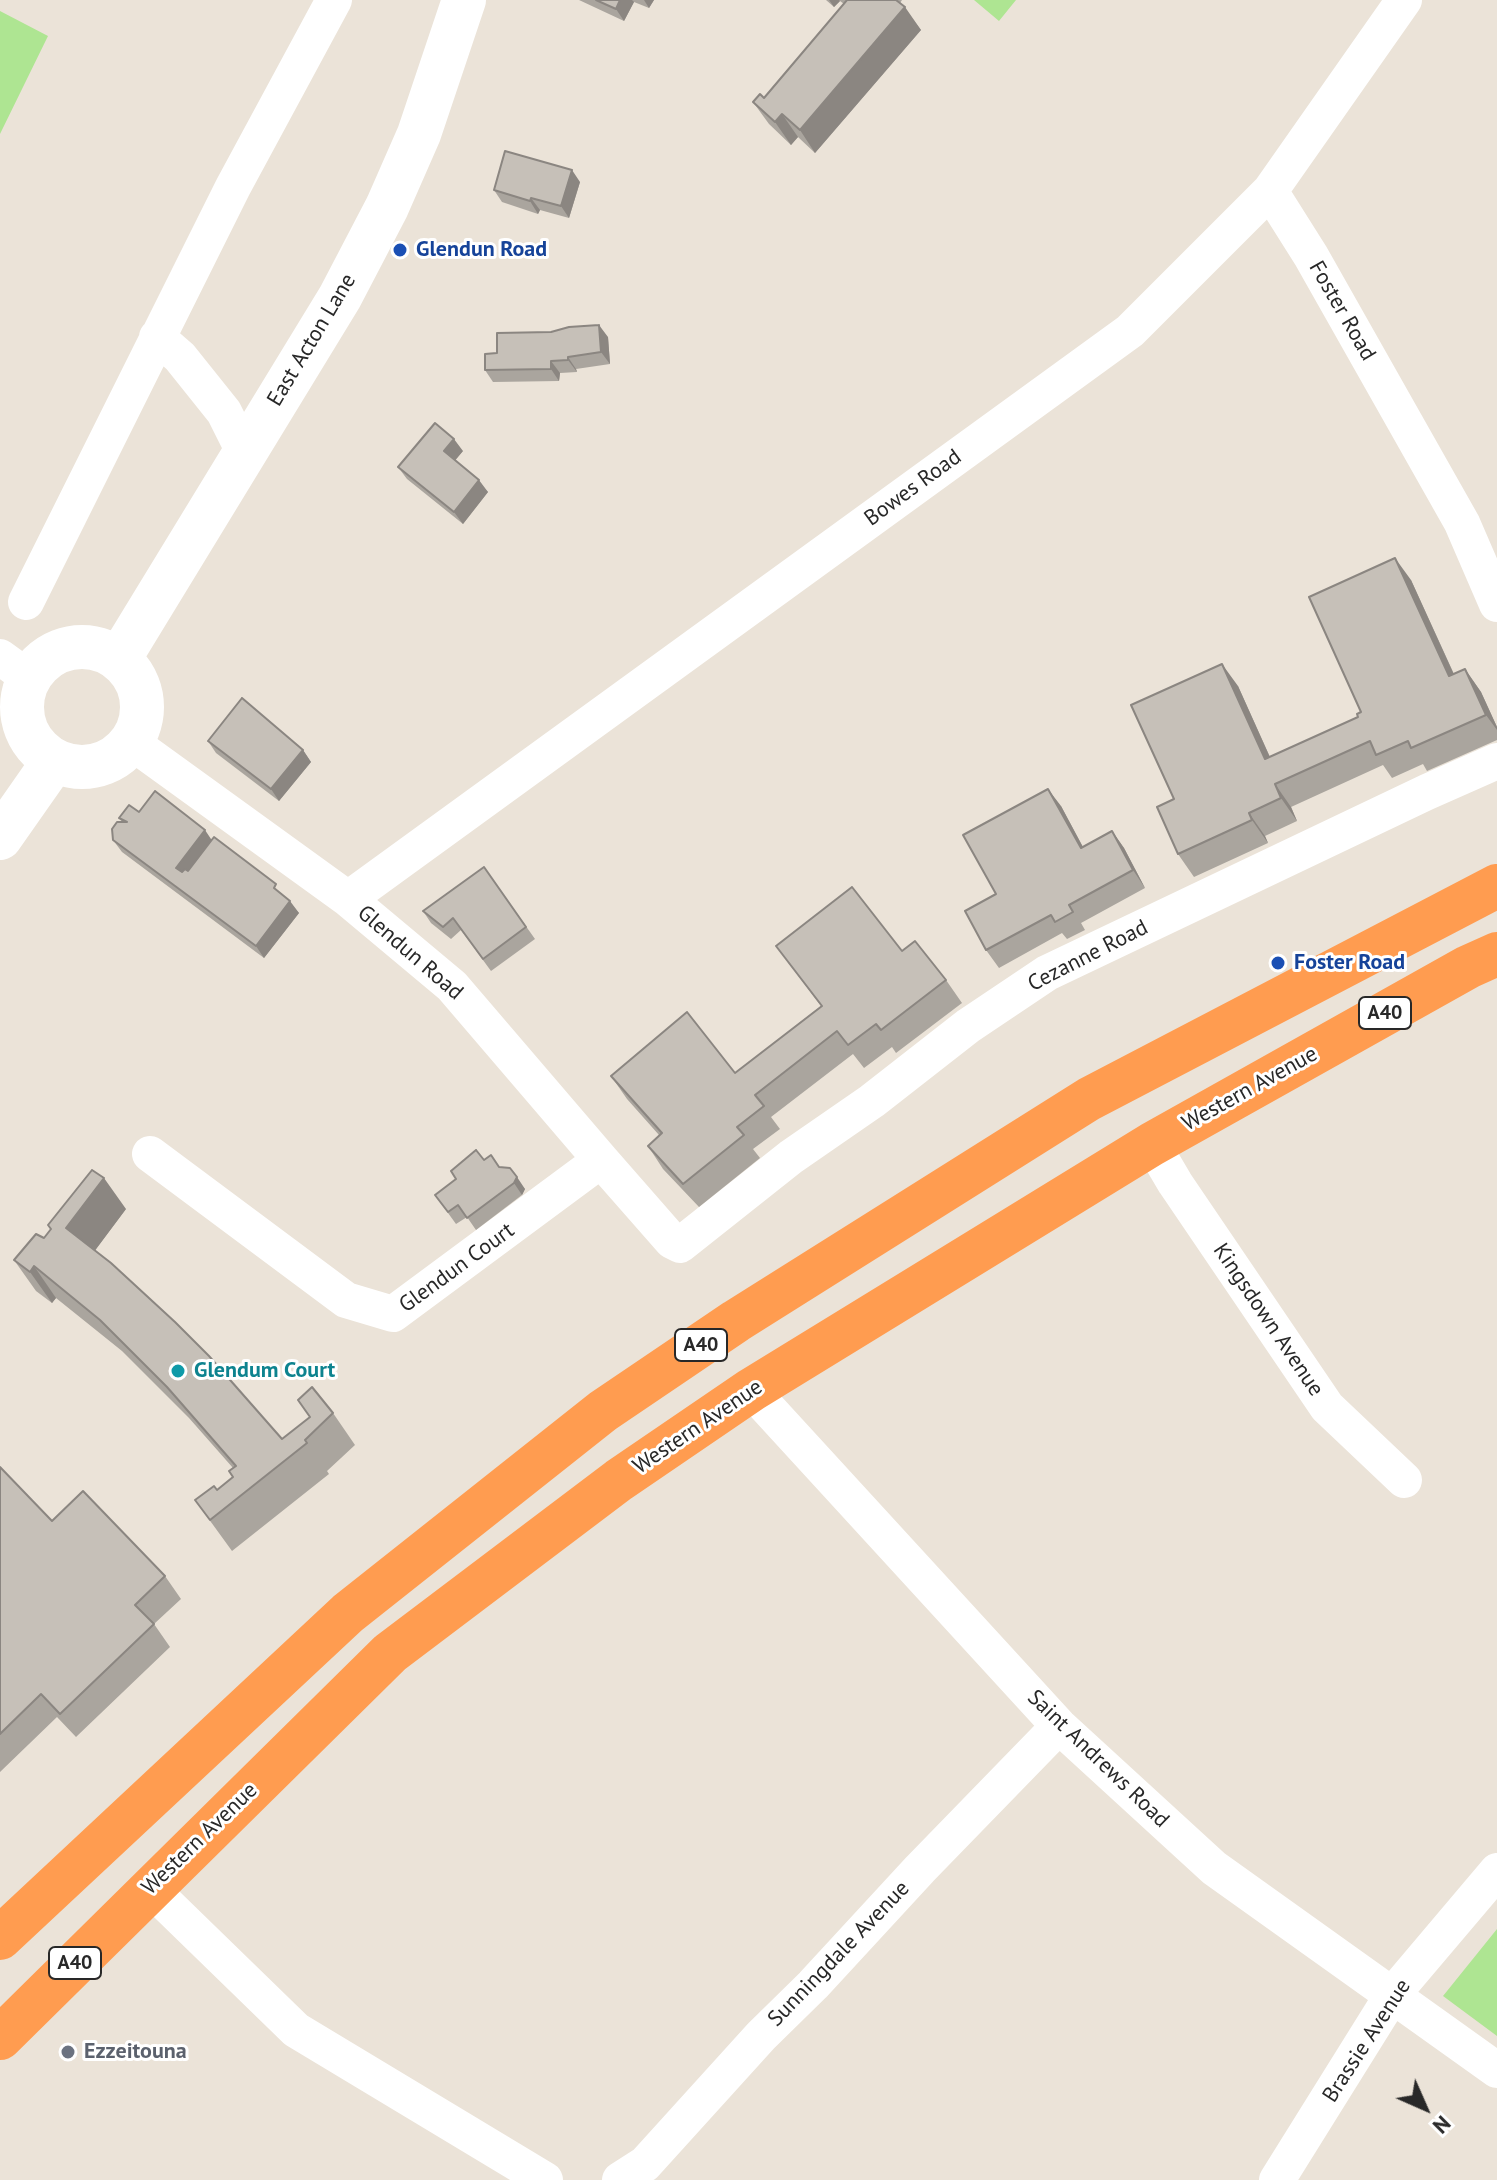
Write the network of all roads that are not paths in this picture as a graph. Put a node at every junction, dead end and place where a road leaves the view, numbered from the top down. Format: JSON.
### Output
{"nodes":[{"id":1,"x":334,"y":0,"type":"edge"},
{"id":2,"x":464,"y":0,"type":"edge"},
{"id":3,"x":1404,"y":0,"type":"edge"},
{"id":4,"x":1270,"y":191,"type":"junction"},
{"id":5,"x":157,"y":337,"type":"junction"},
{"id":6,"x":244,"y":452,"type":"junction"},
{"id":7,"x":26,"y":602,"type":"dead end"},
{"id":8,"x":1497,"y":604,"type":"edge"},
{"id":9,"x":119,"y":659,"type":"junction"},
{"id":10,"x":15,"y":667,"type":"edge"},
{"id":11,"x":131,"y":742,"type":"junction"},
{"id":12,"x":54,"y":761,"type":"junction"},
{"id":13,"x":1497,"y":761,"type":"edge"},
{"id":14,"x":0,"y":838,"type":"edge"},
{"id":15,"x":1497,"y":886,"type":"edge"},
{"id":16,"x":348,"y":899,"type":"junction"},
{"id":17,"x":1497,"y":954,"type":"edge"},
{"id":18,"x":1152,"y":1144,"type":"junction"},
{"id":19,"x":150,"y":1154,"type":"dead end"},
{"id":20,"x":601,"y":1160,"type":"junction"},
{"id":21,"x":680,"y":1245,"type":"joint"},
{"id":22,"x":751,"y":1390,"type":"junction"},
{"id":23,"x":1404,"y":1480,"type":"dead end"},
{"id":24,"x":1059,"y":1726,"type":"junction"},
{"id":25,"x":1497,"y":1871,"type":"edge"},
{"id":26,"x":150,"y":1888,"type":"junction"},
{"id":27,"x":0,"y":1938,"type":"edge"},
{"id":28,"x":1393,"y":1994,"type":"junction"},
{"id":29,"x":0,"y":2038,"type":"edge"},
{"id":30,"x":1497,"y":2070,"type":"edge"},
{"id":31,"x":545,"y":2180,"type":"edge"},
{"id":32,"x":620,"y":2180,"type":"edge"},
{"id":33,"x":1277,"y":2180,"type":"edge"}],
"edges":[{"from":1,"to":5,"type":"street"},
{"from":2,"to":6,"type":"street","name":"East Acton Lane"},
{"from":3,"to":4,"type":"street","name":"Bowes Road"},
{"from":4,"to":8,"type":"street","name":"Foster Road"},
{"from":4,"to":16,"type":"street","name":"Bowes Road"},
{"from":5,"to":6,"type":"street"},
{"from":5,"to":7,"type":"street"},
{"from":6,"to":9,"type":"street","name":"East Acton Lane"},
{"from":9,"to":10,"type":"street"},
{"from":9,"to":11,"type":"street"},
{"from":10,"to":12,"type":"street"},
{"from":11,"to":12,"type":"street"},
{"from":11,"to":16,"type":"street","name":"Glendun Road"},
{"from":12,"to":14,"type":"street"},
{"from":13,"to":21,"type":"street","name":"Cezanne Road"},
{"from":15,"to":27,"type":"highway","number":"A40"},
{"from":16,"to":20,"type":"street","name":"Glendun Road"},
{"from":17,"to":18,"type":"highway","name":"Western Avenue","number":"A40"},
{"from":18,"to":22,"type":"highway","name":"Western Avenue","number":"A40"},
{"from":18,"to":23,"type":"street","name":"Kingsdown Avenue"},
{"from":19,"to":20,"type":"street","name":"Glendun Court"},
{"from":20,"to":21,"type":"street","name":"Glendun Road"},
{"from":22,"to":24,"type":"street","name":"Saint Andrews Road"},
{"from":22,"to":26,"type":"highway","name":"Western Avenue","number":"A40"},
{"from":24,"to":28,"type":"street","name":"Saint Andrews Road"},
{"from":24,"to":32,"type":"street","name":"Sunningdale Avenue"},
{"from":25,"to":28,"type":"street","name":"Brassie Avenue"},
{"from":26,"to":29,"type":"highway","name":"Western Avenue","number":"A40"},
{"from":26,"to":31,"type":"street"},
{"from":28,"to":30,"type":"street","name":"Saint Andrews Road"},
{"from":28,"to":33,"type":"street","name":"Brassie Avenue"}]}
